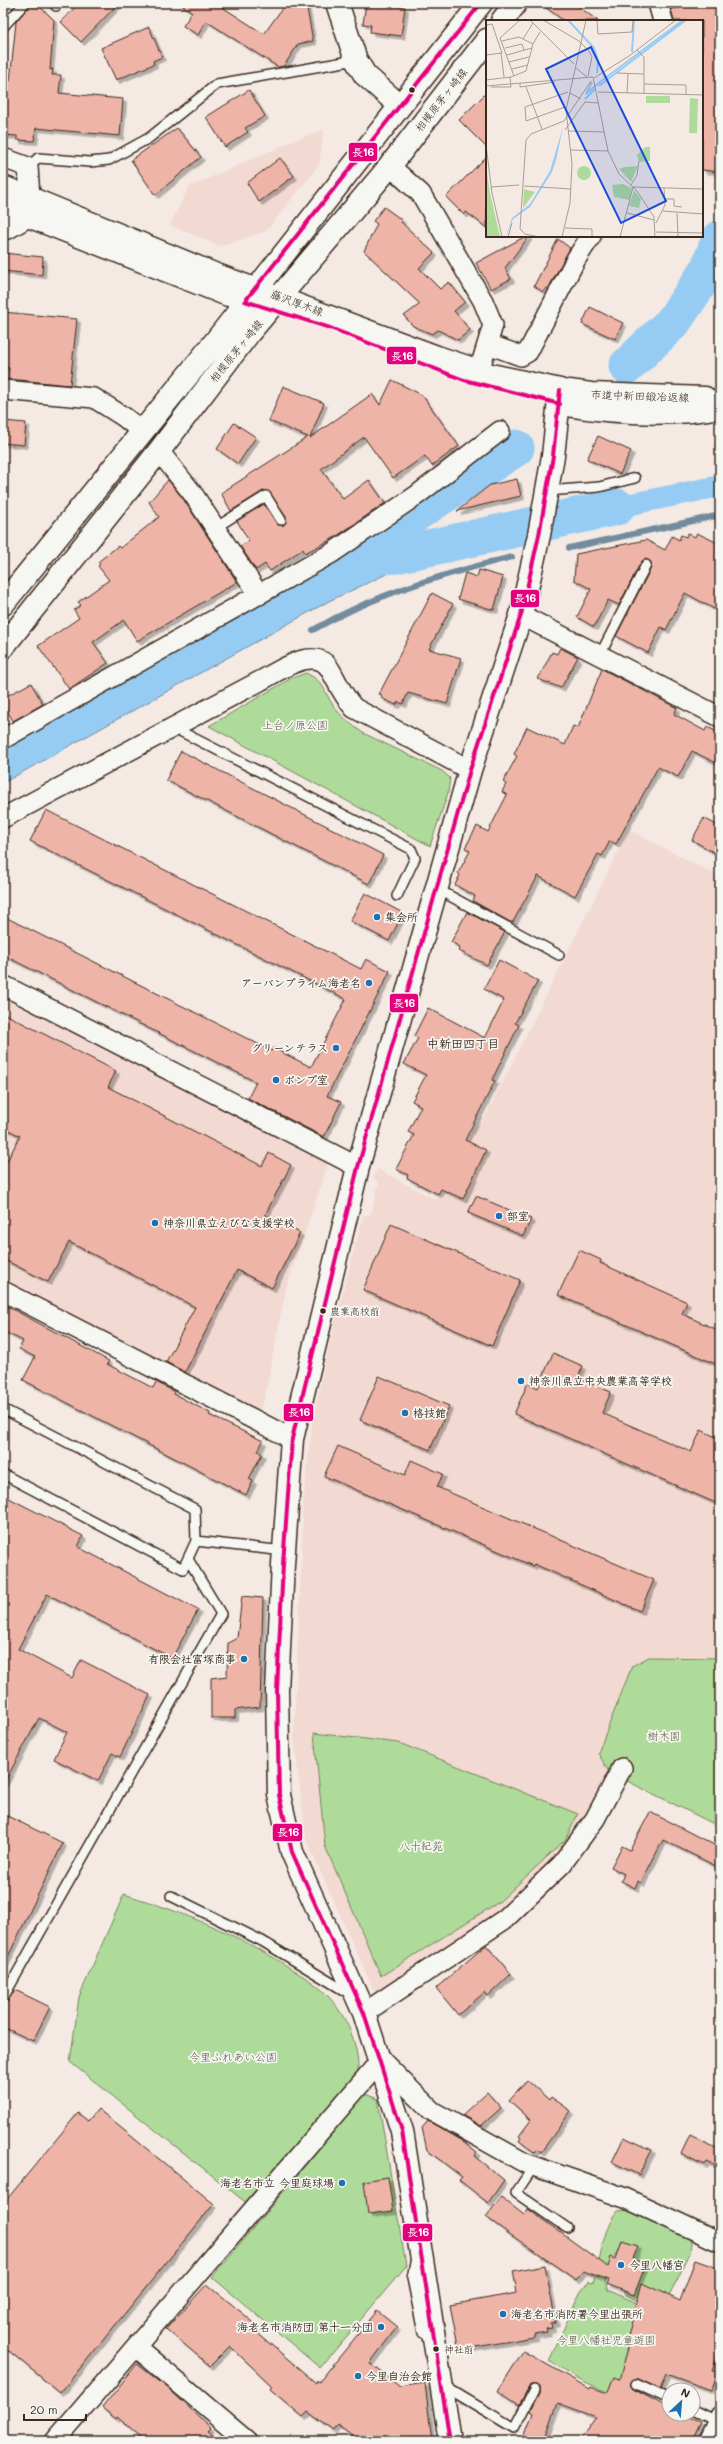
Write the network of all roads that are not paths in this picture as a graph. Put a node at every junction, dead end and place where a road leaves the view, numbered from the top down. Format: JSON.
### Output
{"nodes":[{"id":1,"x":25,"y":3,"type":"edge"},
{"id":2,"x":337,"y":3,"type":"edge"},
{"id":3,"x":481,"y":3,"type":"edge"},
{"id":4,"x":516,"y":3,"type":"edge"},
{"id":5,"x":658,"y":3,"type":"edge"},
{"id":6,"x":503,"y":20,"type":"edge"},
{"id":7,"x":663,"y":20,"type":"edge"},
{"id":8,"x":3,"y":27,"type":"edge"},
{"id":9,"x":486,"y":41,"type":"edge"},
{"id":10,"x":356,"y":60,"type":"junction"},
{"id":11,"x":399,"y":105,"type":"junction"},
{"id":12,"x":3,"y":158,"type":"edge"},
{"id":13,"x":390,"y":166,"type":"junction"},
{"id":14,"x":28,"y":167,"type":"junction"},
{"id":15,"x":3,"y":187,"type":"edge"},
{"id":16,"x":3,"y":206,"type":"edge"},
{"id":17,"x":30,"y":207,"type":"junction"},
{"id":18,"x":3,"y":229,"type":"edge"},
{"id":19,"x":590,"y":237,"type":"edge"},
{"id":20,"x":250,"y":295,"type":"junction"},
{"id":21,"x":275,"y":304,"type":"junction"},
{"id":22,"x":488,"y":344,"type":"junction"},
{"id":23,"x":479,"y":371,"type":"junction"},
{"id":24,"x":3,"y":390,"type":"edge"},
{"id":25,"x":560,"y":397,"type":"junction"},
{"id":26,"x":720,"y":399,"type":"edge"},
{"id":27,"x":720,"y":407,"type":"edge"},
{"id":28,"x":500,"y":431,"type":"dead end"},
{"id":29,"x":143,"y":432,"type":"junction"},
{"id":30,"x":159,"y":451,"type":"junction"},
{"id":31,"x":635,"y":478,"type":"dead end"},
{"id":32,"x":546,"y":496,"type":"junction"},
{"id":33,"x":281,"y":520,"type":"dead end"},
{"id":34,"x":215,"y":528,"type":"junction"},
{"id":35,"x":646,"y":565,"type":"dead end"},
{"id":36,"x":259,"y":595,"type":"junction"},
{"id":37,"x":4,"y":602,"type":"edge"},
{"id":38,"x":521,"y":615,"type":"junction"},
{"id":39,"x":3,"y":647,"type":"edge"},
{"id":40,"x":600,"y":655,"type":"junction"},
{"id":41,"x":720,"y":717,"type":"edge"},
{"id":42,"x":174,"y":728,"type":"junction"},
{"id":43,"x":3,"y":739,"type":"edge"},
{"id":44,"x":470,"y":770,"type":"junction"},
{"id":45,"x":3,"y":818,"type":"edge"},
{"id":46,"x":436,"y":888,"type":"junction"},
{"id":47,"x":397,"y":896,"type":"dead end"},
{"id":48,"x":559,"y":955,"type":"dead end"},
{"id":49,"x":3,"y":985,"type":"edge"},
{"id":50,"x":358,"y":1167,"type":"junction"},
{"id":51,"x":3,"y":1291,"type":"edge"},
{"id":52,"x":3,"y":1409,"type":"edge"},
{"id":53,"x":292,"y":1439,"type":"junction"},
{"id":54,"x":3,"y":1474,"type":"edge"},
{"id":55,"x":196,"y":1540,"type":"junction"},
{"id":56,"x":284,"y":1551,"type":"junction"},
{"id":57,"x":188,"y":1559,"type":"junction"},
{"id":58,"x":622,"y":1768,"type":"dead end"},
{"id":59,"x":171,"y":1896,"type":"dead end"},
{"id":60,"x":3,"y":1998,"type":"edge"},
{"id":61,"x":361,"y":2006,"type":"junction"},
{"id":62,"x":381,"y":2060,"type":"junction"},
{"id":63,"x":534,"y":2166,"type":"junction"},
{"id":64,"x":567,"y":2228,"type":"dead end"},
{"id":65,"x":720,"y":2242,"type":"edge"},
{"id":66,"x":136,"y":2347,"type":"junction"},
{"id":67,"x":636,"y":2384,"type":"dead end"},
{"id":68,"x":441,"y":2385,"type":"junction"},
{"id":69,"x":534,"y":2390,"type":"dead end"},
{"id":70,"x":661,"y":2395,"type":"edge"},
{"id":71,"x":701,"y":2413,"type":"edge"},
{"id":72,"x":719,"y":2419,"type":"edge"},
{"id":73,"x":55,"y":2441,"type":"edge"},
{"id":74,"x":247,"y":2441,"type":"edge"},
{"id":75,"x":450,"y":2441,"type":"edge"},
{"id":76,"x":708,"y":2441,"type":"edge"}],
"edges":[{"from":1,"to":8,"type":"lane"},
{"from":2,"to":10,"type":"main road"},
{"from":3,"to":11,"type":"main road","name":"相模原茅ヶ崎線"},
{"from":4,"to":6,"type":"main road"},
{"from":5,"to":7,"type":"street"},
{"from":9,"to":13,"type":"main road","name":"相模原茅ヶ崎線"},
{"from":10,"to":11,"type":"main road"},
{"from":10,"to":14,"type":"lane"},
{"from":11,"to":20,"type":"main road","name":"相模原茅ヶ崎線"},
{"from":12,"to":14,"type":"street"},
{"from":13,"to":21,"type":"main road","name":"相模原茅ヶ崎線"},
{"from":13,"to":22,"type":"street"},
{"from":14,"to":17,"type":"street"},
{"from":15,"to":17,"type":"main road","name":"藤沢厚木線"},
{"from":16,"to":17,"type":"main road","name":"藤沢厚木線"},
{"from":17,"to":18,"type":"street"},
{"from":17,"to":20,"type":"main road","name":"藤沢厚木線"},
{"from":19,"to":22,"type":"street"},
{"from":20,"to":21,"type":"main road","name":"藤沢厚木線"},
{"from":20,"to":29,"type":"main road","name":"相模原茅ヶ崎線"},
{"from":21,"to":23,"type":"main road","name":"藤沢厚木線"},
{"from":21,"to":25,"type":"main road","name":"藤沢厚木線"},
{"from":21,"to":30,"type":"main road","name":"相模原茅ヶ崎線"},
{"from":22,"to":23,"type":"street"},
{"from":23,"to":25,"type":"main road","name":"藤沢厚木線"},
{"from":24,"to":29,"type":"street"},
{"from":25,"to":26,"type":"main road","name":"市道中新田鍛冶返線"},
{"from":25,"to":27,"type":"main road","name":"市道中新田鍛冶返線"},
{"from":25,"to":32,"type":"main road"},
{"from":28,"to":36,"type":"street"},
{"from":29,"to":37,"type":"main road","name":"相模原茅ヶ崎線"},
{"from":30,"to":34,"type":"street"},
{"from":30,"to":39,"type":"main road","name":"相模原茅ヶ崎線"},
{"from":31,"to":32,"type":"lane"},
{"from":32,"to":38,"type":"main road"},
{"from":33,"to":34,"type":"lane"},
{"from":34,"to":36,"type":"street"},
{"from":35,"to":40,"type":"lane"},
{"from":36,"to":43,"type":"street"},
{"from":38,"to":40,"type":"street"},
{"from":38,"to":44,"type":"main road"},
{"from":40,"to":41,"type":"street"},
{"from":42,"to":44,"type":"street"},
{"from":42,"to":45,"type":"street"},
{"from":42,"to":47,"type":"lane"},
{"from":44,"to":46,"type":"main road"},
{"from":46,"to":48,"type":"lane"},
{"from":46,"to":50,"type":"main road"},
{"from":49,"to":50,"type":"street"},
{"from":50,"to":53,"type":"main road"},
{"from":51,"to":53,"type":"street"},
{"from":52,"to":55,"type":"lane"},
{"from":53,"to":56,"type":"main road"},
{"from":54,"to":57,"type":"lane"},
{"from":55,"to":56,"type":"lane"},
{"from":55,"to":57,"type":"lane"},
{"from":56,"to":61,"type":"main road"},
{"from":57,"to":60,"type":"lane"},
{"from":58,"to":61,"type":"street"},
{"from":59,"to":61,"type":"lane"},
{"from":61,"to":62,"type":"main road"},
{"from":62,"to":63,"type":"street"},
{"from":62,"to":66,"type":"street"},
{"from":62,"to":68,"type":"main road"},
{"from":63,"to":64,"type":"lane"},
{"from":63,"to":65,"type":"street"},
{"from":66,"to":73,"type":"street"},
{"from":66,"to":74,"type":"street"},
{"from":67,"to":70,"type":"lane"},
{"from":68,"to":69,"type":"lane"},
{"from":68,"to":75,"type":"main road"},
{"from":71,"to":72,"type":"lane"},
{"from":72,"to":76,"type":"street"}]}
